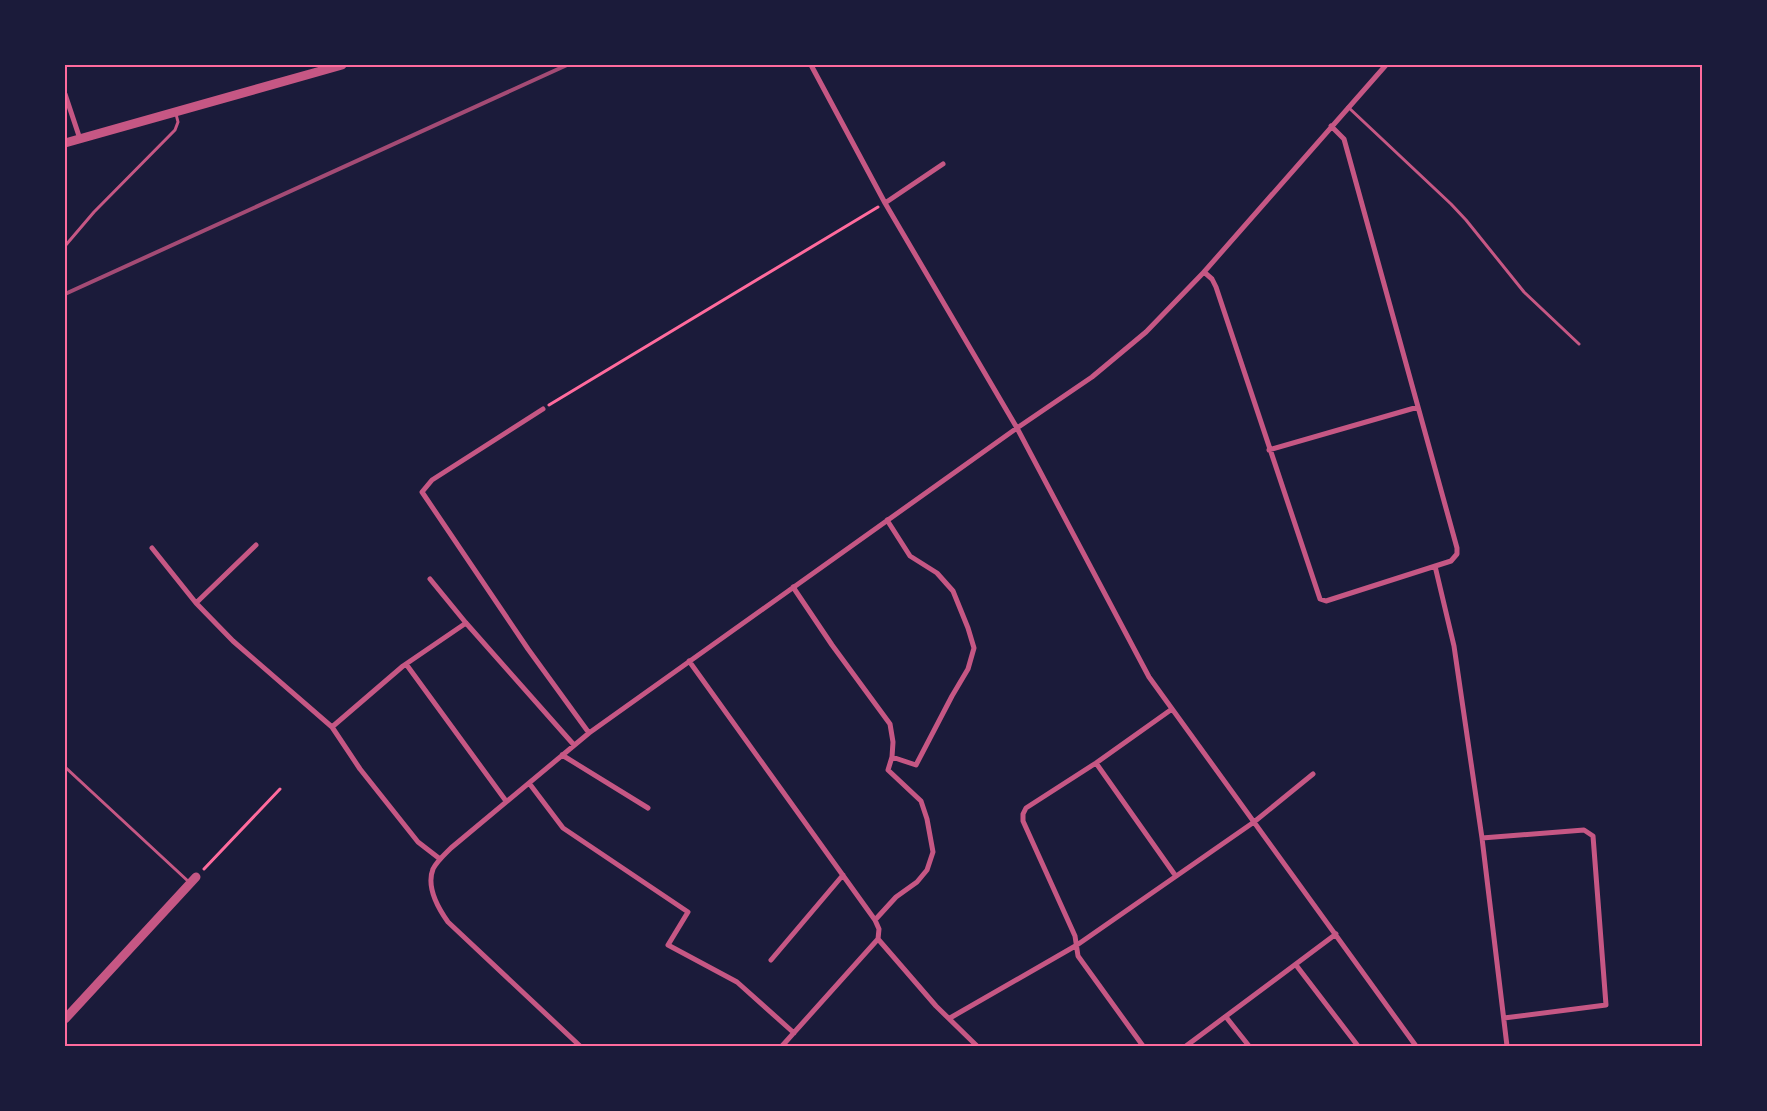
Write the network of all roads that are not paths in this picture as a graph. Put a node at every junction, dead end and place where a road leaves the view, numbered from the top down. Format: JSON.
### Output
{"nodes":[{"id":1,"x":342,"y":65,"type":"edge"},
{"id":2,"x":811,"y":65,"type":"edge"},
{"id":3,"x":1386,"y":65,"type":"edge"},
{"id":4,"x":327,"y":68,"type":"edge"},
{"id":5,"x":65,"y":94,"type":"edge"},
{"id":6,"x":1348,"y":107,"type":"junction"},
{"id":7,"x":176,"y":112,"type":"junction"},
{"id":8,"x":1331,"y":126,"type":"junction"},
{"id":9,"x":80,"y":139,"type":"junction"},
{"id":10,"x":65,"y":143,"type":"edge"},
{"id":11,"x":943,"y":164,"type":"dead end"},
{"id":12,"x":885,"y":203,"type":"junction"},
{"id":13,"x":65,"y":246,"type":"edge"},
{"id":14,"x":1204,"y":272,"type":"junction"},
{"id":15,"x":1578,"y":344,"type":"dead end"},
{"id":16,"x":1418,"y":407,"type":"junction"},
{"id":17,"x":542,"y":409,"type":"road end"},
{"id":18,"x":1017,"y":428,"type":"junction"},
{"id":19,"x":1270,"y":450,"type":"junction"},
{"id":20,"x":887,"y":520,"type":"junction"},
{"id":21,"x":256,"y":545,"type":"dead end"},
{"id":22,"x":152,"y":548,"type":"dead end"},
{"id":23,"x":1435,"y":566,"type":"junction"},
{"id":24,"x":430,"y":579,"type":"dead end"},
{"id":25,"x":793,"y":587,"type":"junction"},
{"id":26,"x":196,"y":604,"type":"junction"},
{"id":27,"x":466,"y":623,"type":"junction"},
{"id":28,"x":689,"y":660,"type":"junction"},
{"id":29,"x":406,"y":664,"type":"junction"},
{"id":30,"x":1172,"y":709,"type":"junction"},
{"id":31,"x":332,"y":727,"type":"junction"},
{"id":32,"x":589,"y":733,"type":"junction"},
{"id":33,"x":574,"y":745,"type":"junction"},
{"id":34,"x":562,"y":755,"type":"junction"},
{"id":35,"x":892,"y":757,"type":"junction"},
{"id":36,"x":1096,"y":763,"type":"junction"},
{"id":37,"x":65,"y":767,"type":"edge"},
{"id":38,"x":1313,"y":774,"type":"dead end"},
{"id":39,"x":528,"y":783,"type":"junction"},
{"id":40,"x":506,"y":801,"type":"junction"},
{"id":41,"x":648,"y":808,"type":"dead end"},
{"id":42,"x":1254,"y":822,"type":"junction"},
{"id":43,"x":1482,"y":838,"type":"junction"},
{"id":44,"x":440,"y":859,"type":"junction"},
{"id":45,"x":1175,"y":875,"type":"junction"},
{"id":46,"x":843,"y":876,"type":"junction"},
{"id":47,"x":193,"y":880,"type":"joint"},
{"id":48,"x":875,"y":920,"type":"junction"},
{"id":49,"x":1336,"y":934,"type":"junction"},
{"id":50,"x":878,"y":939,"type":"junction"},
{"id":51,"x":1077,"y":945,"type":"junction"},
{"id":52,"x":771,"y":960,"type":"dead end"},
{"id":53,"x":1296,"y":964,"type":"junction"},
{"id":54,"x":1226,"y":1017,"type":"junction"},
{"id":55,"x":950,"y":1018,"type":"junction"},
{"id":56,"x":1504,"y":1018,"type":"junction"},
{"id":57,"x":65,"y":1019,"type":"edge"},
{"id":58,"x":794,"y":1033,"type":"junction"},
{"id":59,"x":1415,"y":1044,"type":"edge"},
{"id":60,"x":580,"y":1046,"type":"edge"},
{"id":61,"x":782,"y":1046,"type":"edge"},
{"id":62,"x":976,"y":1046,"type":"edge"},
{"id":63,"x":1143,"y":1046,"type":"edge"},
{"id":64,"x":1186,"y":1046,"type":"edge"},
{"id":65,"x":1249,"y":1046,"type":"edge"},
{"id":66,"x":1358,"y":1046,"type":"edge"},
{"id":67,"x":1408,"y":1046,"type":"edge"},
{"id":68,"x":1507,"y":1046,"type":"edge"}],
"edges":[{"from":1,"to":4,"type":"street"},
{"from":2,"to":12,"type":"street"},
{"from":3,"to":6,"type":"street"},
{"from":4,"to":7,"type":"street"},
{"from":5,"to":9,"type":"street"},
{"from":6,"to":8,"type":"street"},
{"from":6,"to":15,"type":"lane"},
{"from":7,"to":9,"type":"street"},
{"from":7,"to":13,"type":"lane"},
{"from":8,"to":14,"type":"street"},
{"from":8,"to":16,"type":"street"},
{"from":9,"to":10,"type":"street"},
{"from":11,"to":12,"type":"street"},
{"from":12,"to":18,"type":"street"},
{"from":14,"to":18,"type":"street"},
{"from":14,"to":19,"type":"street"},
{"from":16,"to":19,"type":"street"},
{"from":16,"to":23,"type":"street"},
{"from":17,"to":32,"type":"street"},
{"from":18,"to":20,"type":"street"},
{"from":18,"to":30,"type":"street"},
{"from":19,"to":23,"type":"street"},
{"from":20,"to":25,"type":"street"},
{"from":20,"to":35,"type":"street"},
{"from":21,"to":26,"type":"street"},
{"from":22,"to":26,"type":"street"},
{"from":23,"to":43,"type":"street"},
{"from":24,"to":27,"type":"street"},
{"from":25,"to":28,"type":"street"},
{"from":25,"to":35,"type":"street"},
{"from":26,"to":31,"type":"street"},
{"from":27,"to":29,"type":"street"},
{"from":27,"to":33,"type":"street"},
{"from":28,"to":32,"type":"street"},
{"from":28,"to":46,"type":"street"},
{"from":29,"to":31,"type":"street"},
{"from":29,"to":40,"type":"street"},
{"from":30,"to":36,"type":"street"},
{"from":30,"to":42,"type":"street"},
{"from":31,"to":44,"type":"street"},
{"from":32,"to":33,"type":"street"},
{"from":33,"to":34,"type":"street"},
{"from":34,"to":39,"type":"street"},
{"from":34,"to":41,"type":"street"},
{"from":35,"to":48,"type":"street"},
{"from":36,"to":45,"type":"street"},
{"from":36,"to":51,"type":"street"},
{"from":37,"to":47,"type":"lane"},
{"from":38,"to":42,"type":"street"},
{"from":39,"to":40,"type":"street"},
{"from":39,"to":58,"type":"street"},
{"from":40,"to":44,"type":"street"},
{"from":42,"to":45,"type":"street"},
{"from":42,"to":49,"type":"street"},
{"from":43,"to":56,"type":"street"},
{"from":43,"to":56,"type":"street"},
{"from":44,"to":60,"type":"street"},
{"from":45,"to":51,"type":"street"},
{"from":46,"to":48,"type":"street"},
{"from":46,"to":52,"type":"street"},
{"from":47,"to":57,"type":"street"},
{"from":48,"to":50,"type":"street"},
{"from":49,"to":53,"type":"street"},
{"from":49,"to":59,"type":"street"},
{"from":50,"to":55,"type":"street"},
{"from":50,"to":58,"type":"street"},
{"from":51,"to":55,"type":"street"},
{"from":51,"to":63,"type":"street"},
{"from":53,"to":54,"type":"street"},
{"from":53,"to":66,"type":"street"},
{"from":54,"to":64,"type":"street"},
{"from":54,"to":65,"type":"street"},
{"from":55,"to":62,"type":"street"},
{"from":56,"to":68,"type":"street"},
{"from":58,"to":61,"type":"street"},
{"from":59,"to":67,"type":"street"}]}
